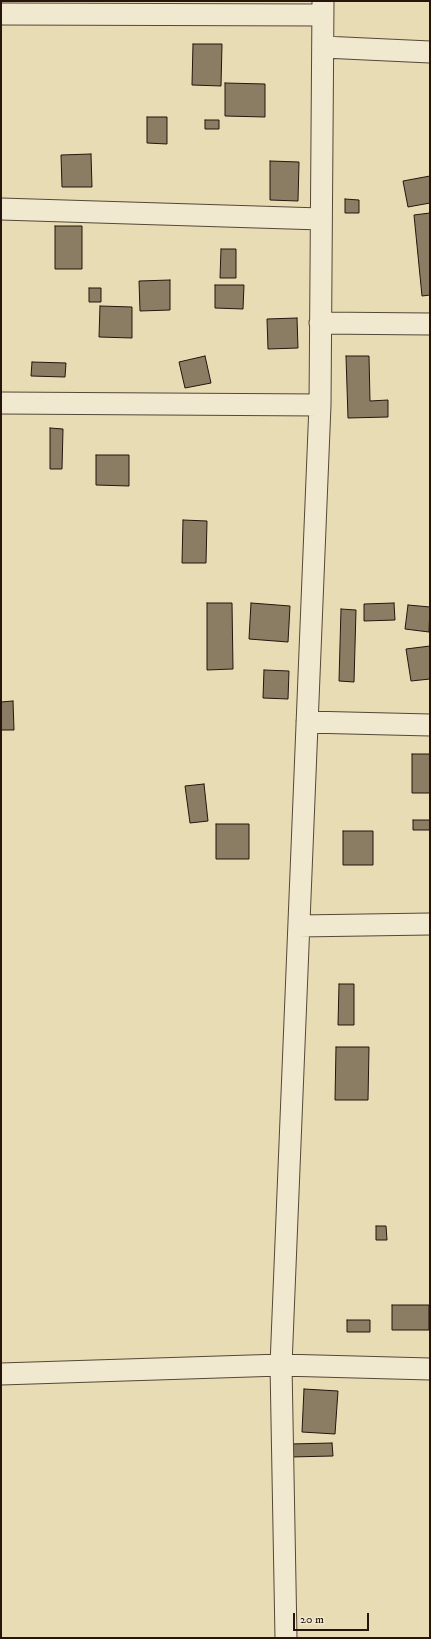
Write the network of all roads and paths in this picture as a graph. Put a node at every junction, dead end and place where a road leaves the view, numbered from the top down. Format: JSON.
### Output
{"nodes":[{"id":1,"x":323,"y":8,"type":"edge"},
{"id":2,"x":1,"y":14,"type":"edge"},
{"id":3,"x":322,"y":47,"type":"junction"},
{"id":4,"x":430,"y":52,"type":"edge"},
{"id":5,"x":1,"y":209,"type":"edge"},
{"id":6,"x":321,"y":219,"type":"junction"},
{"id":7,"x":320,"y":323,"type":"junction"},
{"id":8,"x":430,"y":324,"type":"edge"},
{"id":9,"x":1,"y":403,"type":"edge"},
{"id":10,"x":320,"y":405,"type":"junction"},
{"id":11,"x":307,"y":722,"type":"junction"},
{"id":12,"x":430,"y":725,"type":"edge"},
{"id":13,"x":430,"y":924,"type":"edge"},
{"id":14,"x":299,"y":926,"type":"junction"},
{"id":15,"x":281,"y":1364,"type":"junction"},
{"id":16,"x":430,"y":1368,"type":"edge"},
{"id":17,"x":1,"y":1374,"type":"edge"},
{"id":18,"x":286,"y":1638,"type":"edge"}],
"edges":[{"from":1,"to":2,"type":"street"},
{"from":1,"to":3,"type":"street"},
{"from":3,"to":4,"type":"street"},
{"from":3,"to":6,"type":"street"},
{"from":5,"to":6,"type":"street"},
{"from":6,"to":7,"type":"street"},
{"from":7,"to":8,"type":"street"},
{"from":7,"to":10,"type":"street"},
{"from":9,"to":10,"type":"street"},
{"from":10,"to":11,"type":"street"},
{"from":11,"to":12,"type":"street"},
{"from":11,"to":14,"type":"street"},
{"from":13,"to":14,"type":"street"},
{"from":14,"to":15,"type":"street"},
{"from":15,"to":16,"type":"street"},
{"from":15,"to":17,"type":"street"},
{"from":15,"to":18,"type":"street"}]}
